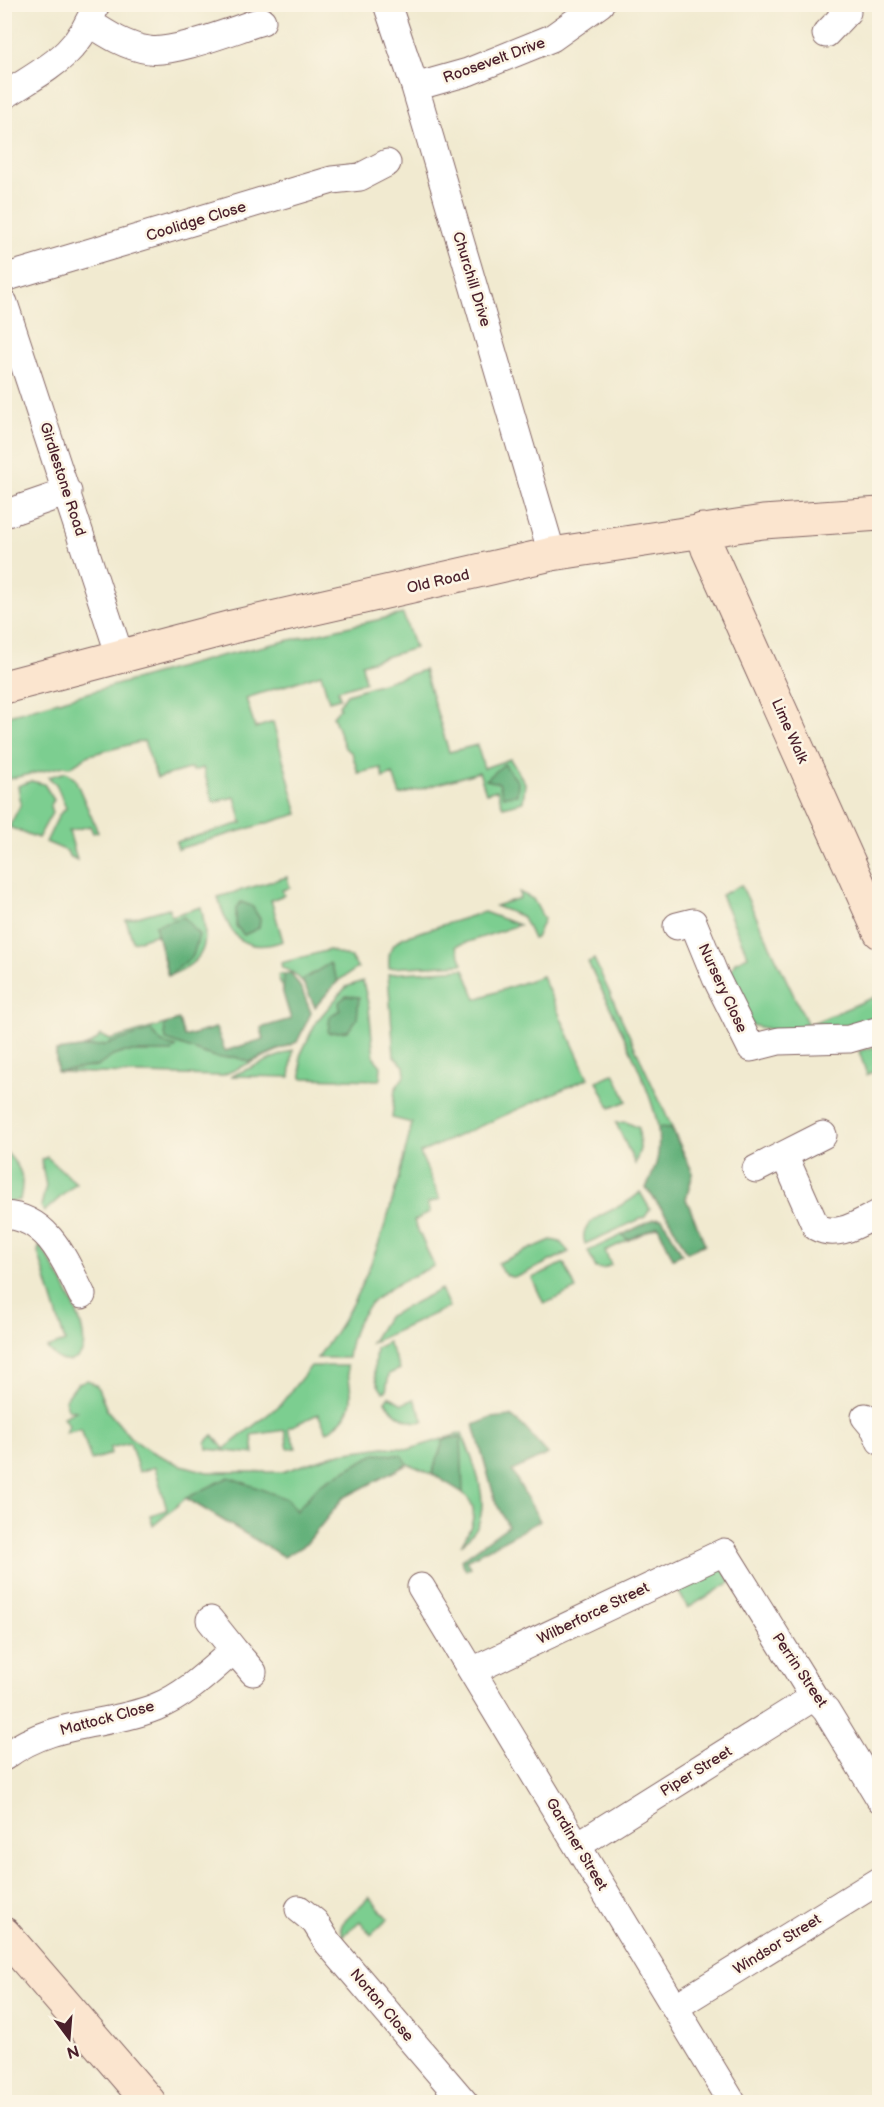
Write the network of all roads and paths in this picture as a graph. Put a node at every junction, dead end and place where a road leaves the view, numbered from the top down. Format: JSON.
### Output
{"nodes":[{"id":1,"x":387,"y":4,"type":"edge"},
{"id":2,"x":600,"y":4,"type":"edge"},
{"id":3,"x":840,"y":4,"type":"edge"},
{"id":4,"x":93,"y":14,"type":"edge"},
{"id":5,"x":262,"y":21,"type":"dead end"},
{"id":6,"x":826,"y":34,"type":"dead end"},
{"id":7,"x":415,"y":87,"type":"junction"},
{"id":8,"x":4,"y":96,"type":"edge"},
{"id":9,"x":387,"y":163,"type":"dead end"},
{"id":10,"x":4,"y":278,"type":"edge"},
{"id":11,"x":4,"y":303,"type":"edge"},
{"id":12,"x":68,"y":492,"type":"junction"},
{"id":13,"x":879,"y":513,"type":"edge"},
{"id":14,"x":4,"y":514,"type":"edge"},
{"id":15,"x":702,"y":530,"type":"junction"},
{"id":16,"x":552,"y":554,"type":"junction"},
{"id":17,"x":120,"y":656,"type":"junction"},
{"id":18,"x":4,"y":687,"type":"edge"},
{"id":19,"x":677,"y":926,"type":"dead end"},
{"id":20,"x":879,"y":932,"type":"edge"},
{"id":21,"x":879,"y":1030,"type":"edge"},
{"id":22,"x":823,"y":1135,"type":"dead end"},
{"id":23,"x":784,"y":1155,"type":"junction"},
{"id":24,"x":756,"y":1169,"type":"dead end"},
{"id":25,"x":879,"y":1213,"type":"edge"},
{"id":26,"x":4,"y":1215,"type":"edge"},
{"id":27,"x":82,"y":1295,"type":"dead end"},
{"id":28,"x":865,"y":1417,"type":"dead end"},
{"id":29,"x":879,"y":1441,"type":"edge"},
{"id":30,"x":714,"y":1555,"type":"joint"},
{"id":31,"x":420,"y":1587,"type":"dead end"},
{"id":32,"x":210,"y":1620,"type":"dead end"},
{"id":33,"x":234,"y":1650,"type":"junction"},
{"id":34,"x":472,"y":1671,"type":"junction"},
{"id":35,"x":252,"y":1672,"type":"dead end"},
{"id":36,"x":814,"y":1697,"type":"junction"},
{"id":37,"x":4,"y":1757,"type":"edge"},
{"id":38,"x":879,"y":1799,"type":"edge"},
{"id":39,"x":578,"y":1845,"type":"junction"},
{"id":40,"x":879,"y":1880,"type":"edge"},
{"id":41,"x":299,"y":1909,"type":"dead end"},
{"id":42,"x":4,"y":1934,"type":"edge"},
{"id":43,"x":675,"y":2007,"type":"junction"},
{"id":44,"x":149,"y":2103,"type":"edge"},
{"id":45,"x":464,"y":2103,"type":"edge"},
{"id":46,"x":732,"y":2103,"type":"edge"}],
"edges":[{"from":1,"to":7,"type":"street","name":"Churchill Drive"},
{"from":2,"to":7,"type":"street","name":"Roosevelt Drive"},
{"from":3,"to":6,"type":"street"},
{"from":4,"to":5,"type":"street"},
{"from":4,"to":8,"type":"street"},
{"from":7,"to":16,"type":"street","name":"Churchill Drive"},
{"from":9,"to":10,"type":"street","name":"Coolidge Close"},
{"from":11,"to":12,"type":"street","name":"Girdlestone Road"},
{"from":12,"to":14,"type":"street"},
{"from":12,"to":17,"type":"street","name":"Girdlestone Road"},
{"from":13,"to":15,"type":"street","name":"Old Road"},
{"from":15,"to":16,"type":"street","name":"Old Road"},
{"from":15,"to":20,"type":"street","name":"Lime Walk"},
{"from":16,"to":17,"type":"street","name":"Old Road"},
{"from":17,"to":18,"type":"street","name":"Old Road"},
{"from":19,"to":21,"type":"street","name":"Nursery Close"},
{"from":22,"to":23,"type":"street"},
{"from":23,"to":24,"type":"street"},
{"from":23,"to":25,"type":"street"},
{"from":26,"to":27,"type":"street"},
{"from":28,"to":29,"type":"street"},
{"from":30,"to":34,"type":"street","name":"Wilberforce Street"},
{"from":30,"to":36,"type":"street","name":"Perrin Street"},
{"from":31,"to":34,"type":"street","name":"Gardiner Street"},
{"from":32,"to":33,"type":"street"},
{"from":33,"to":35,"type":"street"},
{"from":33,"to":37,"type":"street","name":"Mattock Close"},
{"from":34,"to":39,"type":"street","name":"Gardiner Street"},
{"from":36,"to":38,"type":"street","name":"Perrin Street"},
{"from":36,"to":39,"type":"street","name":"Piper Street"},
{"from":39,"to":43,"type":"street","name":"Gardiner Street"},
{"from":40,"to":43,"type":"street","name":"Windsor Street"},
{"from":41,"to":45,"type":"street","name":"Norton Close"},
{"from":42,"to":44,"type":"street"},
{"from":43,"to":46,"type":"street","name":"Gardiner Street"}]}
